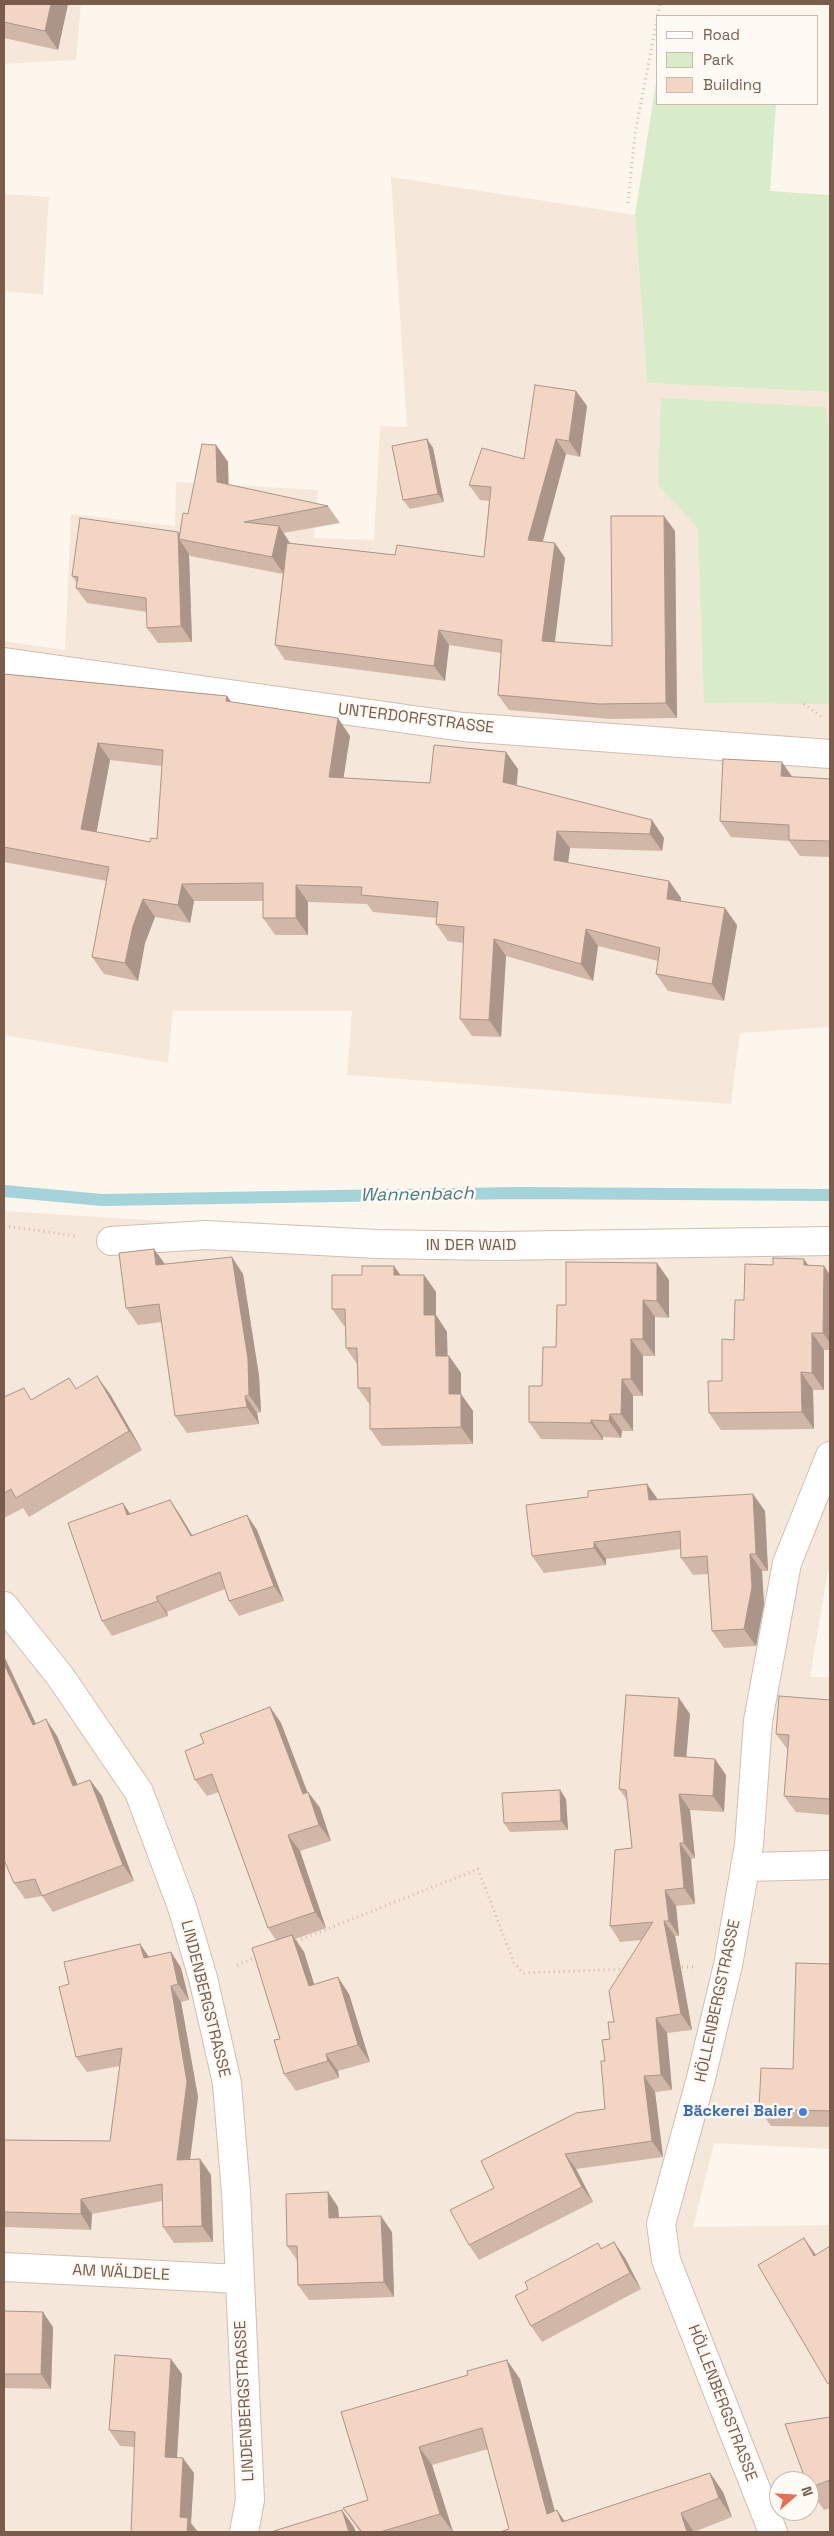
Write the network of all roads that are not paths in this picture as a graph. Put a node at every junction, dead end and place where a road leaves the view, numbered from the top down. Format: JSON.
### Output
{"nodes":[{"id":1,"x":4,"y":662,"type":"edge"},
{"id":2,"x":830,"y":754,"type":"edge"},
{"id":3,"x":111,"y":1241,"type":"road end"},
{"id":4,"x":830,"y":1241,"type":"edge"},
{"id":5,"x":830,"y":1456,"type":"edge"},
{"id":6,"x":4,"y":1606,"type":"edge"},
{"id":7,"x":830,"y":1865,"type":"edge"},
{"id":8,"x":745,"y":1867,"type":"junction"},
{"id":9,"x":4,"y":2267,"type":"edge"},
{"id":10,"x":239,"y":2279,"type":"junction"},
{"id":11,"x":244,"y":2532,"type":"edge"},
{"id":12,"x":772,"y":2532,"type":"edge"}],
"edges":[{"from":1,"to":2,"type":"street","name":"UNTERDORFSTRASSE"},
{"from":3,"to":4,"type":"street","name":"IN DER WAID"},
{"from":5,"to":8,"type":"street","name":"HÖLLENBERGSTRASSE"},
{"from":6,"to":10,"type":"street","name":"LINDENBERGSTRASSE"},
{"from":7,"to":8,"type":"street"},
{"from":8,"to":12,"type":"street","name":"HÖLLENBERGSTRASSE"},
{"from":9,"to":10,"type":"street","name":"AM WÄLDELE"},
{"from":10,"to":11,"type":"street","name":"LINDENBERGSTRASSE"}]}
